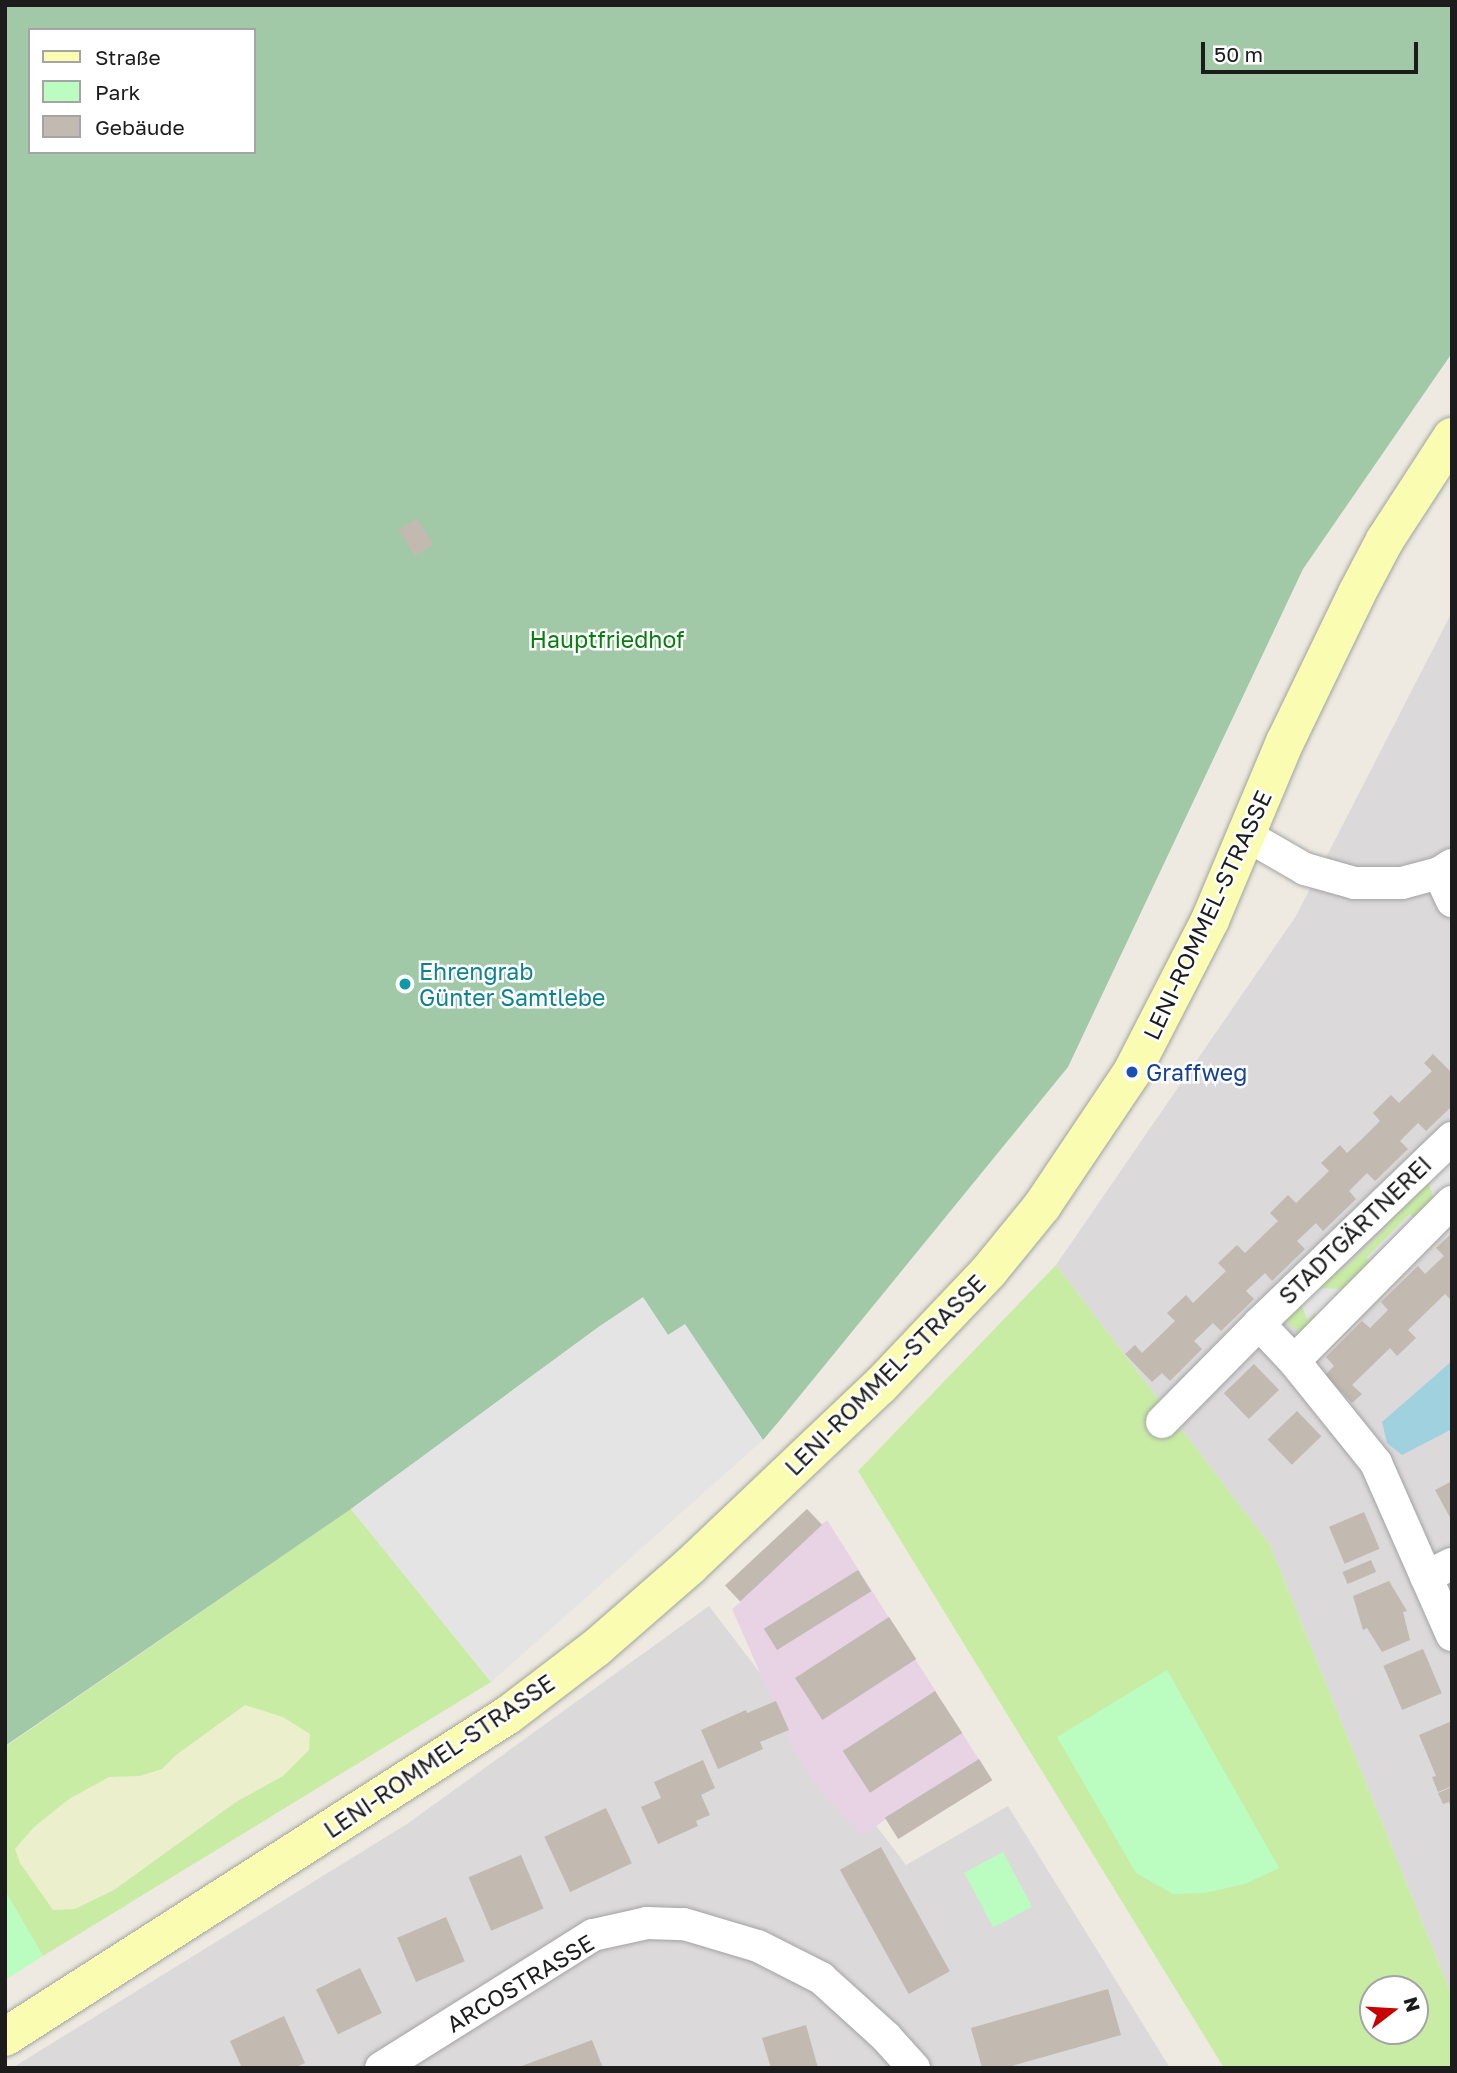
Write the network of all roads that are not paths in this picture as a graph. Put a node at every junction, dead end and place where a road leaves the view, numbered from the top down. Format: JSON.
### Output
{"nodes":[{"id":1,"x":1452,"y":437,"type":"edge"},
{"id":2,"x":1246,"y":835,"type":"junction"},
{"id":3,"x":1445,"y":869,"type":"edge"},
{"id":4,"x":1452,"y":901,"type":"edge"},
{"id":5,"x":1452,"y":1138,"type":"edge"},
{"id":6,"x":1452,"y":1202,"type":"edge"},
{"id":7,"x":1259,"y":1324,"type":"junction"},
{"id":8,"x":1294,"y":1361,"type":"junction"},
{"id":9,"x":1162,"y":1422,"type":"dead end"},
{"id":10,"x":1439,"y":1571,"type":"edge"},
{"id":11,"x":1452,"y":1635,"type":"edge"},
{"id":12,"x":5,"y":2037,"type":"edge"},
{"id":13,"x":382,"y":2068,"type":"edge"},
{"id":14,"x":914,"y":2068,"type":"edge"}],
"edges":[{"from":1,"to":2,"type":"main road","name":"LENI-ROMMEL-STRASSE"},
{"from":2,"to":3,"type":"street"},
{"from":2,"to":12,"type":"main road","name":"LENI-ROMMEL-STRASSE"},
{"from":3,"to":4,"type":"street"},
{"from":5,"to":7,"type":"street","name":"STADTGÄRTNEREI"},
{"from":6,"to":8,"type":"street","name":"STADTGÄRTNEREI"},
{"from":7,"to":8,"type":"street"},
{"from":7,"to":9,"type":"street","name":"STADTGÄRTNEREI"},
{"from":8,"to":10,"type":"street"},
{"from":10,"to":11,"type":"street"},
{"from":13,"to":14,"type":"street","name":"ARCOSTRASSE"}]}
